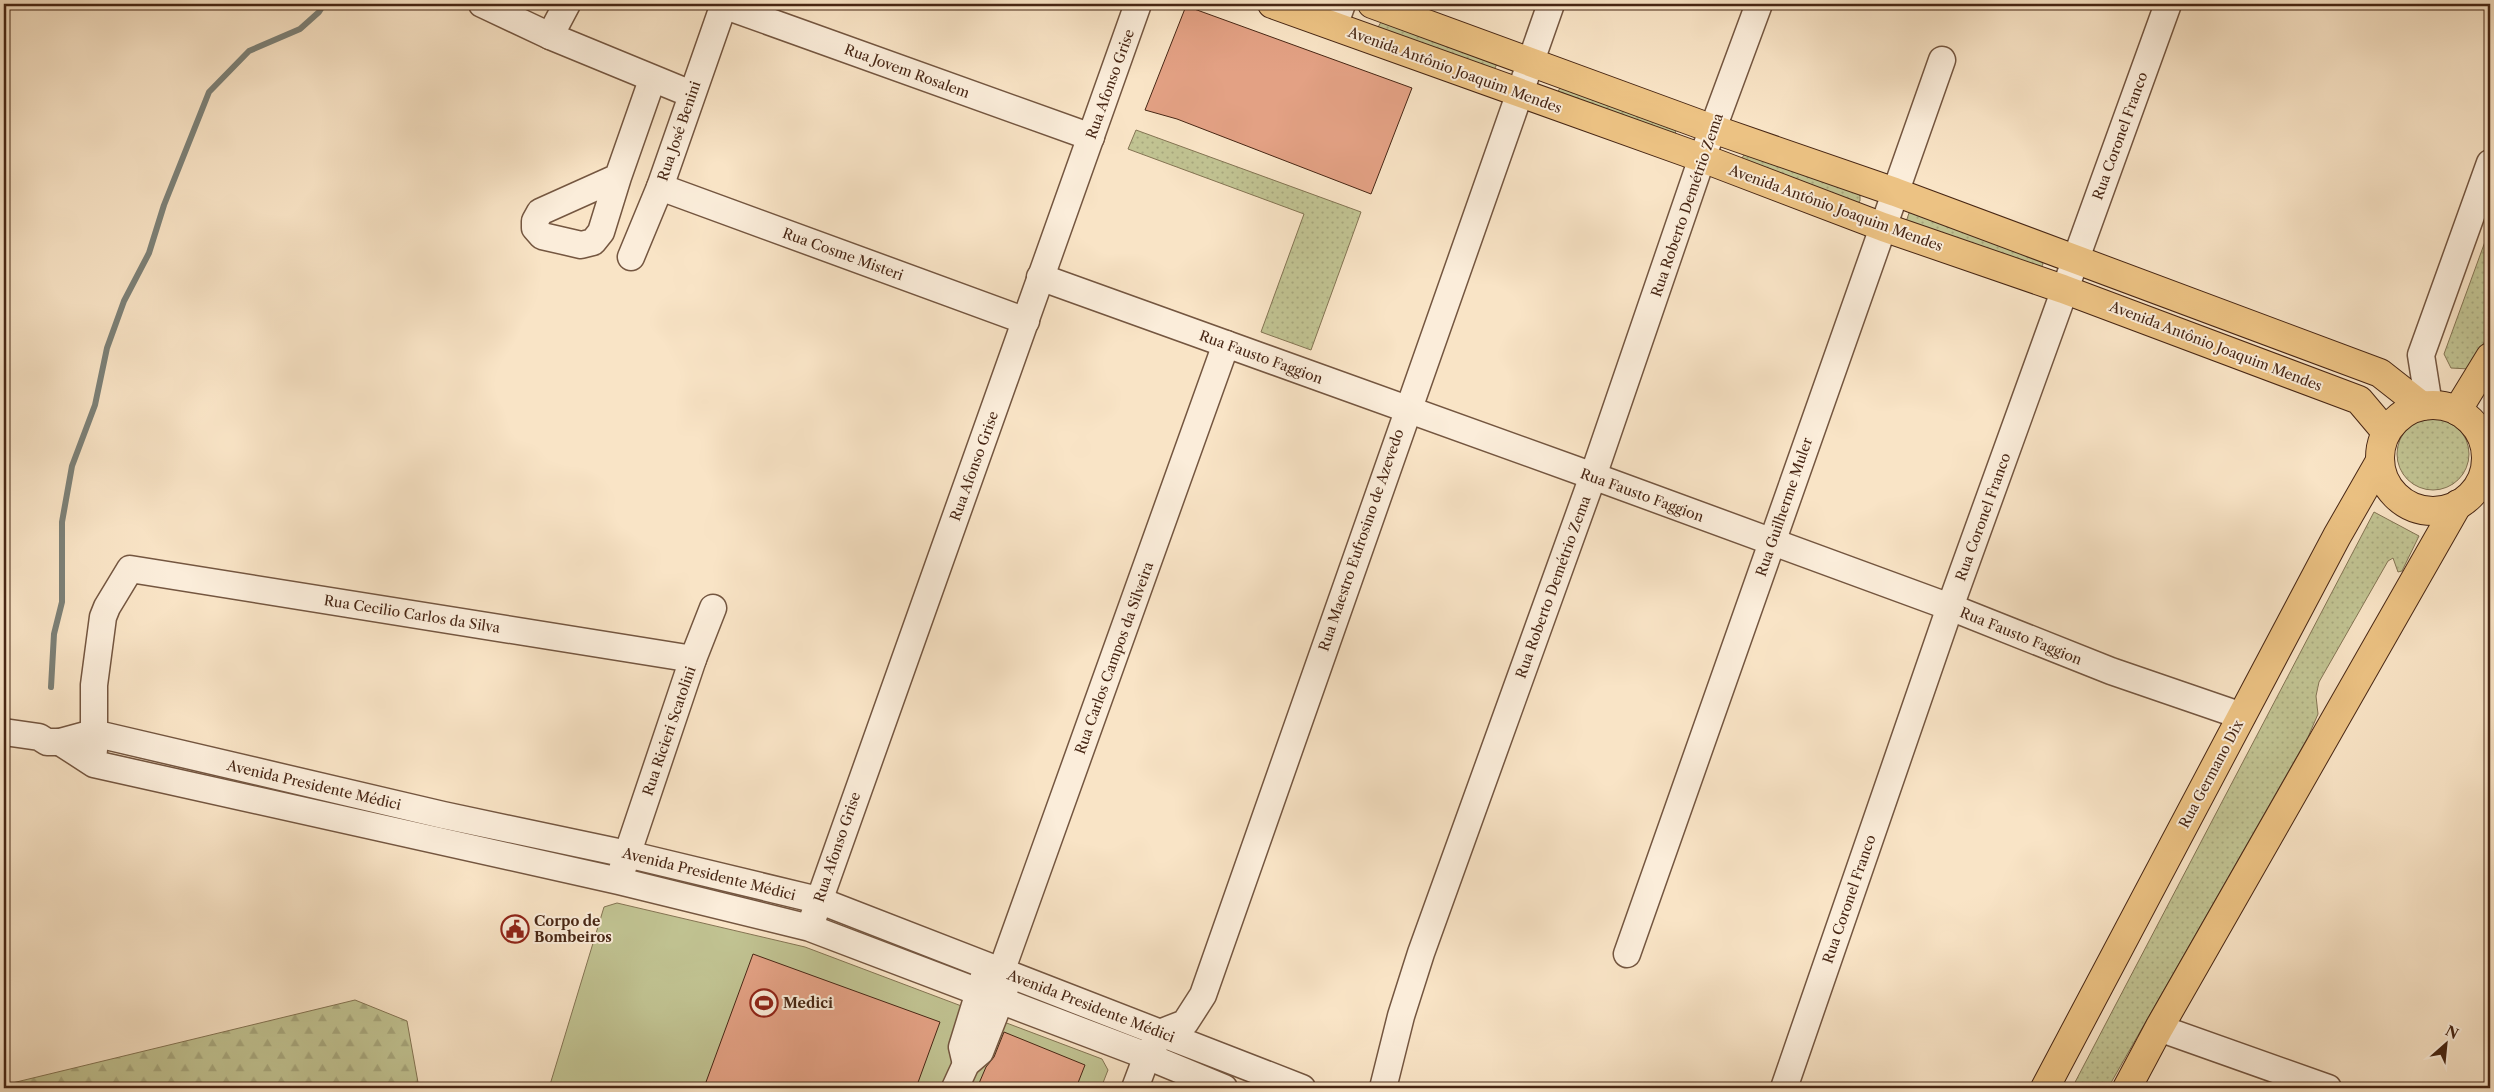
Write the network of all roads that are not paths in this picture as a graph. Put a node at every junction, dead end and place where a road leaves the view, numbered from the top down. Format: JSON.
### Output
{"nodes":[{"id":1,"x":482,"y":4,"type":"edge"},
{"id":2,"x":567,"y":4,"type":"edge"},
{"id":3,"x":1138,"y":4,"type":"edge"},
{"id":4,"x":1272,"y":4,"type":"edge"},
{"id":5,"x":1372,"y":4,"type":"edge"},
{"id":6,"x":1551,"y":4,"type":"edge"},
{"id":7,"x":1759,"y":4,"type":"edge"},
{"id":8,"x":2168,"y":4,"type":"edge"},
{"id":9,"x":724,"y":5,"type":"edge"},
{"id":10,"x":1338,"y":15,"type":"edge"},
{"id":11,"x":550,"y":36,"type":"junction"},
{"id":12,"x":1942,"y":60,"type":"dead end"},
{"id":13,"x":1530,"y":63,"type":"junction"},
{"id":14,"x":652,"y":80,"type":"junction"},
{"id":15,"x":691,"y":94,"type":"junction"},
{"id":16,"x":1520,"y":94,"type":"junction"},
{"id":17,"x":1713,"y":130,"type":"junction"},
{"id":18,"x":1091,"y":137,"type":"junction"},
{"id":19,"x":1702,"y":158,"type":"junction"},
{"id":20,"x":2490,"y":163,"type":"edge"},
{"id":21,"x":618,"y":177,"type":"dead end"},
{"id":22,"x":660,"y":187,"type":"junction"},
{"id":23,"x":1895,"y":192,"type":"junction"},
{"id":24,"x":1883,"y":227,"type":"junction"},
{"id":25,"x":631,"y":257,"type":"dead end"},
{"id":26,"x":2076,"y":259,"type":"junction"},
{"id":27,"x":1040,"y":277,"type":"junction"},
{"id":28,"x":2063,"y":289,"type":"junction"},
{"id":29,"x":1026,"y":321,"type":"junction"},
{"id":30,"x":1226,"y":344,"type":"junction"},
{"id":31,"x":2490,"y":356,"type":"edge"},
{"id":32,"x":2425,"y":405,"type":"junction"},
{"id":33,"x":1407,"y":410,"type":"junction"},
{"id":34,"x":2386,"y":432,"type":"junction"},
{"id":35,"x":2481,"y":438,"type":"edge"},
{"id":36,"x":2380,"y":462,"type":"junction"},
{"id":37,"x":1593,"y":476,"type":"junction"},
{"id":38,"x":2458,"y":504,"type":"junction"},
{"id":39,"x":1771,"y":543,"type":"junction"},
{"id":40,"x":1950,"y":607,"type":"junction"},
{"id":41,"x":713,"y":608,"type":"dead end"},
{"id":42,"x":693,"y":659,"type":"junction"},
{"id":43,"x":2242,"y":716,"type":"junction"},
{"id":44,"x":7,"y":733,"type":"edge"},
{"id":45,"x":93,"y":733,"type":"junction"},
{"id":46,"x":50,"y":740,"type":"junction"},
{"id":47,"x":94,"y":764,"type":"junction"},
{"id":48,"x":443,"y":815,"type":"junction"},
{"id":49,"x":438,"y":842,"type":"junction"},
{"id":50,"x":627,"y":854,"type":"junction"},
{"id":51,"x":730,"y":879,"type":"junction"},
{"id":52,"x":619,"y":881,"type":"junction"},
{"id":53,"x":818,"y":900,"type":"junction"},
{"id":54,"x":722,"y":906,"type":"junction"},
{"id":55,"x":810,"y":928,"type":"junction"},
{"id":56,"x":1628,"y":954,"type":"dead end"},
{"id":57,"x":1000,"y":971,"type":"junction"},
{"id":58,"x":990,"y":996,"type":"junction"},
{"id":59,"x":2159,"y":1028,"type":"junction"},
{"id":60,"x":1162,"y":1032,"type":"junction"},
{"id":61,"x":1146,"y":1056,"type":"junction"},
{"id":62,"x":955,"y":1088,"type":"edge"},
{"id":63,"x":1136,"y":1088,"type":"edge"},
{"id":64,"x":1224,"y":1088,"type":"edge"},
{"id":65,"x":1302,"y":1088,"type":"edge"},
{"id":66,"x":1383,"y":1088,"type":"edge"},
{"id":67,"x":1784,"y":1088,"type":"edge"},
{"id":68,"x":2045,"y":1088,"type":"edge"},
{"id":69,"x":2128,"y":1088,"type":"edge"},
{"id":70,"x":2328,"y":1088,"type":"edge"}],
"edges":[{"from":1,"to":11,"type":"street"},
{"from":2,"to":11,"type":"street"},
{"from":3,"to":18,"type":"street","name":"Rua Afonso Grise"},
{"from":4,"to":10,"type":"main road","name":"Avenida Antônio Joaquim Mendes"},
{"from":5,"to":13,"type":"main road"},
{"from":6,"to":13,"type":"street","name":"Rua Maestro Eufrosino de Azevedo"},
{"from":7,"to":17,"type":"street","name":"Rua Roberto Demétrio Zema"},
{"from":8,"to":26,"type":"street","name":"Rua Coronel Franco"},
{"from":9,"to":15,"type":"street","name":"Rua José Benini"},
{"from":9,"to":18,"type":"street","name":"Rua Jovem Rosalem"},
{"from":10,"to":16,"type":"main road","name":"Avenida Antônio Joaquim Mendes"},
{"from":11,"to":14,"type":"street"},
{"from":12,"to":23,"type":"street","name":"Rua Guilherme Muler"},
{"from":13,"to":16,"type":"street","name":"Rua Maestro Eufrosino de Azevedo"},
{"from":13,"to":17,"type":"main road"},
{"from":14,"to":15,"type":"street"},
{"from":14,"to":21,"type":"street"},
{"from":15,"to":22,"type":"street","name":"Rua José Benini"},
{"from":16,"to":19,"type":"main road","name":"Avenida Antônio Joaquim Mendes"},
{"from":16,"to":33,"type":"street","name":"Rua Maestro Eufrosino de Azevedo"},
{"from":17,"to":19,"type":"street","name":"Rua Roberto Demétrio Zema"},
{"from":17,"to":23,"type":"main road"},
{"from":18,"to":27,"type":"street","name":"Rua Afonso Grise"},
{"from":19,"to":24,"type":"main road","name":"Avenida Antônio Joaquim Mendes"},
{"from":19,"to":37,"type":"street","name":"Rua Roberto Demétrio Zema"},
{"from":20,"to":32,"type":"street"},
{"from":22,"to":25,"type":"street","name":"Rua José Benini"},
{"from":22,"to":29,"type":"street","name":"Rua Cosme Misteri"},
{"from":23,"to":24,"type":"street","name":"Rua Guilherme Muler"},
{"from":23,"to":26,"type":"main road"},
{"from":24,"to":28,"type":"main road","name":"Avenida Antônio Joaquim Mendes"},
{"from":24,"to":39,"type":"street","name":"Rua Guilherme Muler"},
{"from":26,"to":28,"type":"street","name":"Rua Coronel Franco"},
{"from":26,"to":32,"type":"main road"},
{"from":27,"to":29,"type":"street","name":"Rua Afonso Grise"},
{"from":27,"to":30,"type":"street","name":"Rua Fausto Faggion"},
{"from":28,"to":34,"type":"main road","name":"Avenida Antônio Joaquim Mendes"},
{"from":28,"to":40,"type":"street","name":"Rua Coronel Franco"},
{"from":29,"to":53,"type":"street","name":"Rua Afonso Grise"},
{"from":30,"to":33,"type":"street","name":"Rua Fausto Faggion"},
{"from":30,"to":57,"type":"street","name":"Rua Carlos Campos da Silveira"},
{"from":31,"to":35,"type":"main road"},
{"from":32,"to":34,"type":"main road"},
{"from":32,"to":35,"type":"main road"},
{"from":33,"to":37,"type":"street","name":"Rua Fausto Faggion"},
{"from":33,"to":60,"type":"street","name":"Rua Maestro Eufrosino de Azevedo"},
{"from":34,"to":36,"type":"main road"},
{"from":35,"to":38,"type":"main road"},
{"from":36,"to":38,"type":"main road"},
{"from":36,"to":43,"type":"main road","name":"Rua Germano Dix"},
{"from":37,"to":39,"type":"street","name":"Rua Fausto Faggion"},
{"from":37,"to":66,"type":"street","name":"Rua Roberto Demétrio Zema"},
{"from":38,"to":59,"type":"main road"},
{"from":39,"to":40,"type":"street","name":"Rua Fausto Faggion"},
{"from":39,"to":56,"type":"street","name":"Rua Guilherme Muler"},
{"from":40,"to":43,"type":"street","name":"Rua Fausto Faggion"},
{"from":40,"to":67,"type":"street","name":"Rua Coronel Franco"},
{"from":41,"to":42,"type":"street","name":"Rua Ricieri Scatolini"},
{"from":42,"to":45,"type":"street","name":"Rua Cecilio Carlos da Silva"},
{"from":42,"to":50,"type":"street","name":"Rua Ricieri Scatolini"},
{"from":43,"to":68,"type":"main road","name":"Rua Germano Dix"},
{"from":44,"to":46,"type":"street"},
{"from":45,"to":46,"type":"street"},
{"from":45,"to":47,"type":"street"},
{"from":45,"to":48,"type":"street","name":"Avenida Presidente Médici"},
{"from":46,"to":47,"type":"street"},
{"from":47,"to":49,"type":"street","name":"Avenida Presidente Médici"},
{"from":48,"to":49,"type":"street"},
{"from":48,"to":50,"type":"street","name":"Avenida Presidente Médici"},
{"from":49,"to":52,"type":"street","name":"Avenida Presidente Médici"},
{"from":50,"to":51,"type":"street","name":"Avenida Presidente Médici"},
{"from":50,"to":52,"type":"street","name":"Rua Ricieri Scatolini"},
{"from":51,"to":53,"type":"street","name":"Avenida Presidente Médici"},
{"from":51,"to":54,"type":"street"},
{"from":52,"to":54,"type":"street","name":"Avenida Presidente Médici"},
{"from":53,"to":55,"type":"street","name":"Rua Afonso Grise"},
{"from":53,"to":57,"type":"street","name":"Avenida Presidente Médici"},
{"from":54,"to":55,"type":"street","name":"Avenida Presidente Médici"},
{"from":55,"to":58,"type":"street","name":"Avenida Presidente Médici"},
{"from":57,"to":58,"type":"street","name":"Rua Carlos Campos da Silveira"},
{"from":57,"to":60,"type":"street","name":"Avenida Presidente Médici"},
{"from":58,"to":61,"type":"street","name":"Avenida Presidente Médici"},
{"from":58,"to":62,"type":"street","name":"Rua Carlos Campos da Silveira"},
{"from":59,"to":69,"type":"main road"},
{"from":59,"to":70,"type":"street"},
{"from":60,"to":61,"type":"street"},
{"from":60,"to":65,"type":"street","name":"Avenida Presidente Médici"},
{"from":61,"to":63,"type":"street"},
{"from":61,"to":64,"type":"street","name":"Avenida Presidente Médici"}]}
